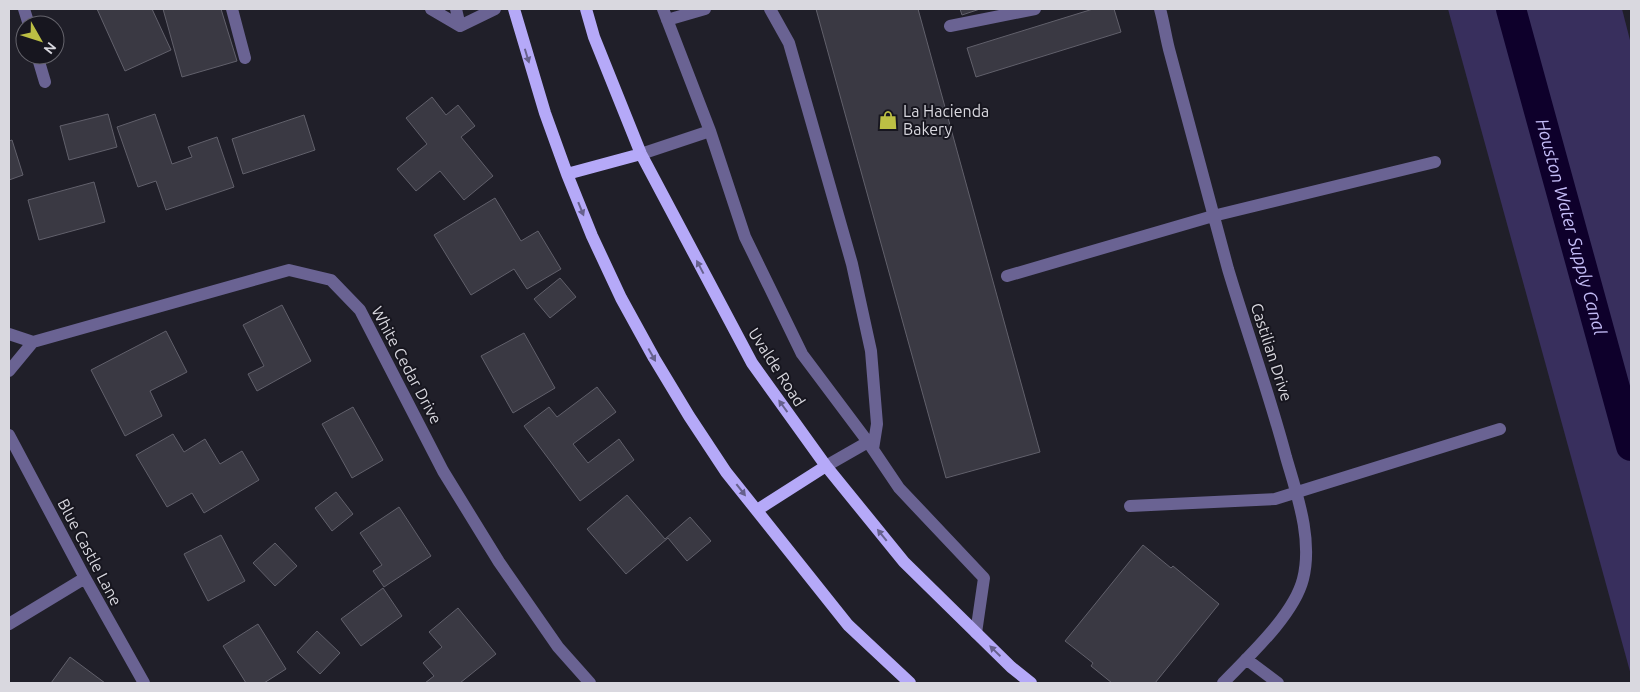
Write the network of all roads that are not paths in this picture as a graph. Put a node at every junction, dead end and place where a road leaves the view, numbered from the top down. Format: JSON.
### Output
{"nodes":[{"id":1,"x":232,"y":9,"type":"edge"},
{"id":2,"x":431,"y":9,"type":"edge"},
{"id":3,"x":456,"y":9,"type":"edge"},
{"id":4,"x":495,"y":9,"type":"edge"},
{"id":5,"x":514,"y":9,"type":"edge"},
{"id":6,"x":586,"y":9,"type":"edge"},
{"id":7,"x":705,"y":9,"type":"edge"},
{"id":8,"x":770,"y":9,"type":"edge"},
{"id":9,"x":1034,"y":9,"type":"edge"},
{"id":10,"x":1160,"y":9,"type":"edge"},
{"id":11,"x":665,"y":14,"type":"edge"},
{"id":12,"x":460,"y":26,"type":"junction"},
{"id":13,"x":950,"y":26,"type":"dead end"},
{"id":14,"x":245,"y":58,"type":"dead end"},
{"id":15,"x":40,"y":65,"type":"edge"},
{"id":16,"x":45,"y":82,"type":"dead end"},
{"id":17,"x":710,"y":131,"type":"junction"},
{"id":18,"x":641,"y":154,"type":"junction"},
{"id":19,"x":1435,"y":162,"type":"dead end"},
{"id":20,"x":567,"y":174,"type":"junction"},
{"id":21,"x":1213,"y":216,"type":"junction"},
{"id":22,"x":1007,"y":276,"type":"dead end"},
{"id":23,"x":9,"y":334,"type":"edge"},
{"id":24,"x":33,"y":342,"type":"junction"},
{"id":25,"x":9,"y":371,"type":"edge"},
{"id":26,"x":1500,"y":429,"type":"dead end"},
{"id":27,"x":9,"y":435,"type":"edge"},
{"id":28,"x":870,"y":446,"type":"junction"},
{"id":29,"x":826,"y":466,"type":"junction"},
{"id":30,"x":1296,"y":492,"type":"junction"},
{"id":31,"x":1130,"y":506,"type":"dead end"},
{"id":32,"x":757,"y":510,"type":"junction"},
{"id":33,"x":85,"y":578,"type":"junction"},
{"id":34,"x":9,"y":624,"type":"edge"},
{"id":35,"x":976,"y":633,"type":"junction"},
{"id":36,"x":1246,"y":659,"type":"junction"},
{"id":37,"x":144,"y":683,"type":"edge"},
{"id":38,"x":590,"y":683,"type":"edge"},
{"id":39,"x":910,"y":683,"type":"edge"},
{"id":40,"x":1032,"y":683,"type":"edge"},
{"id":41,"x":1223,"y":683,"type":"edge"},
{"id":42,"x":1278,"y":683,"type":"edge"}],
"edges":[{"from":1,"to":14,"type":"street"},
{"from":2,"to":12,"type":"street"},
{"from":3,"to":12,"type":"street"},
{"from":4,"to":12,"type":"street"},
{"from":5,"to":20,"type":"main road","one_way":true},
{"from":6,"to":18,"type":"main road","name":"Uvalde Road"},
{"from":7,"to":11,"type":"street"},
{"from":8,"to":28,"type":"street"},
{"from":9,"to":13,"type":"street"},
{"from":10,"to":21,"type":"street","name":"Castilian Drive"},
{"from":11,"to":17,"type":"street"},
{"from":15,"to":16,"type":"street"},
{"from":17,"to":18,"type":"street"},
{"from":17,"to":28,"type":"street"},
{"from":18,"to":20,"type":"main road"},
{"from":29,"to":18,"type":"main road","name":"Uvalde Road","one_way":true},
{"from":19,"to":21,"type":"street"},
{"from":20,"to":32,"type":"main road","one_way":true},
{"from":21,"to":22,"type":"street"},
{"from":21,"to":30,"type":"street","name":"Castilian Drive"},
{"from":23,"to":24,"type":"street"},
{"from":24,"to":25,"type":"street"},
{"from":24,"to":38,"type":"street","name":"White Cedar Drive"},
{"from":26,"to":30,"type":"street"},
{"from":27,"to":33,"type":"street","name":"Blue Castle Lane"},
{"from":28,"to":29,"type":"street"},
{"from":28,"to":35,"type":"street"},
{"from":29,"to":32,"type":"main road"},
{"from":35,"to":29,"type":"main road","name":"Uvalde Road","one_way":true},
{"from":30,"to":31,"type":"street"},
{"from":30,"to":36,"type":"street","name":"Castilian Drive"},
{"from":32,"to":39,"type":"main road"},
{"from":33,"to":34,"type":"street"},
{"from":33,"to":37,"type":"street","name":"Blue Castle Lane"},
{"from":40,"to":35,"type":"main road","name":"Uvalde Road","one_way":true},
{"from":36,"to":41,"type":"street","name":"Castilian Drive"},
{"from":36,"to":42,"type":"street"}]}
